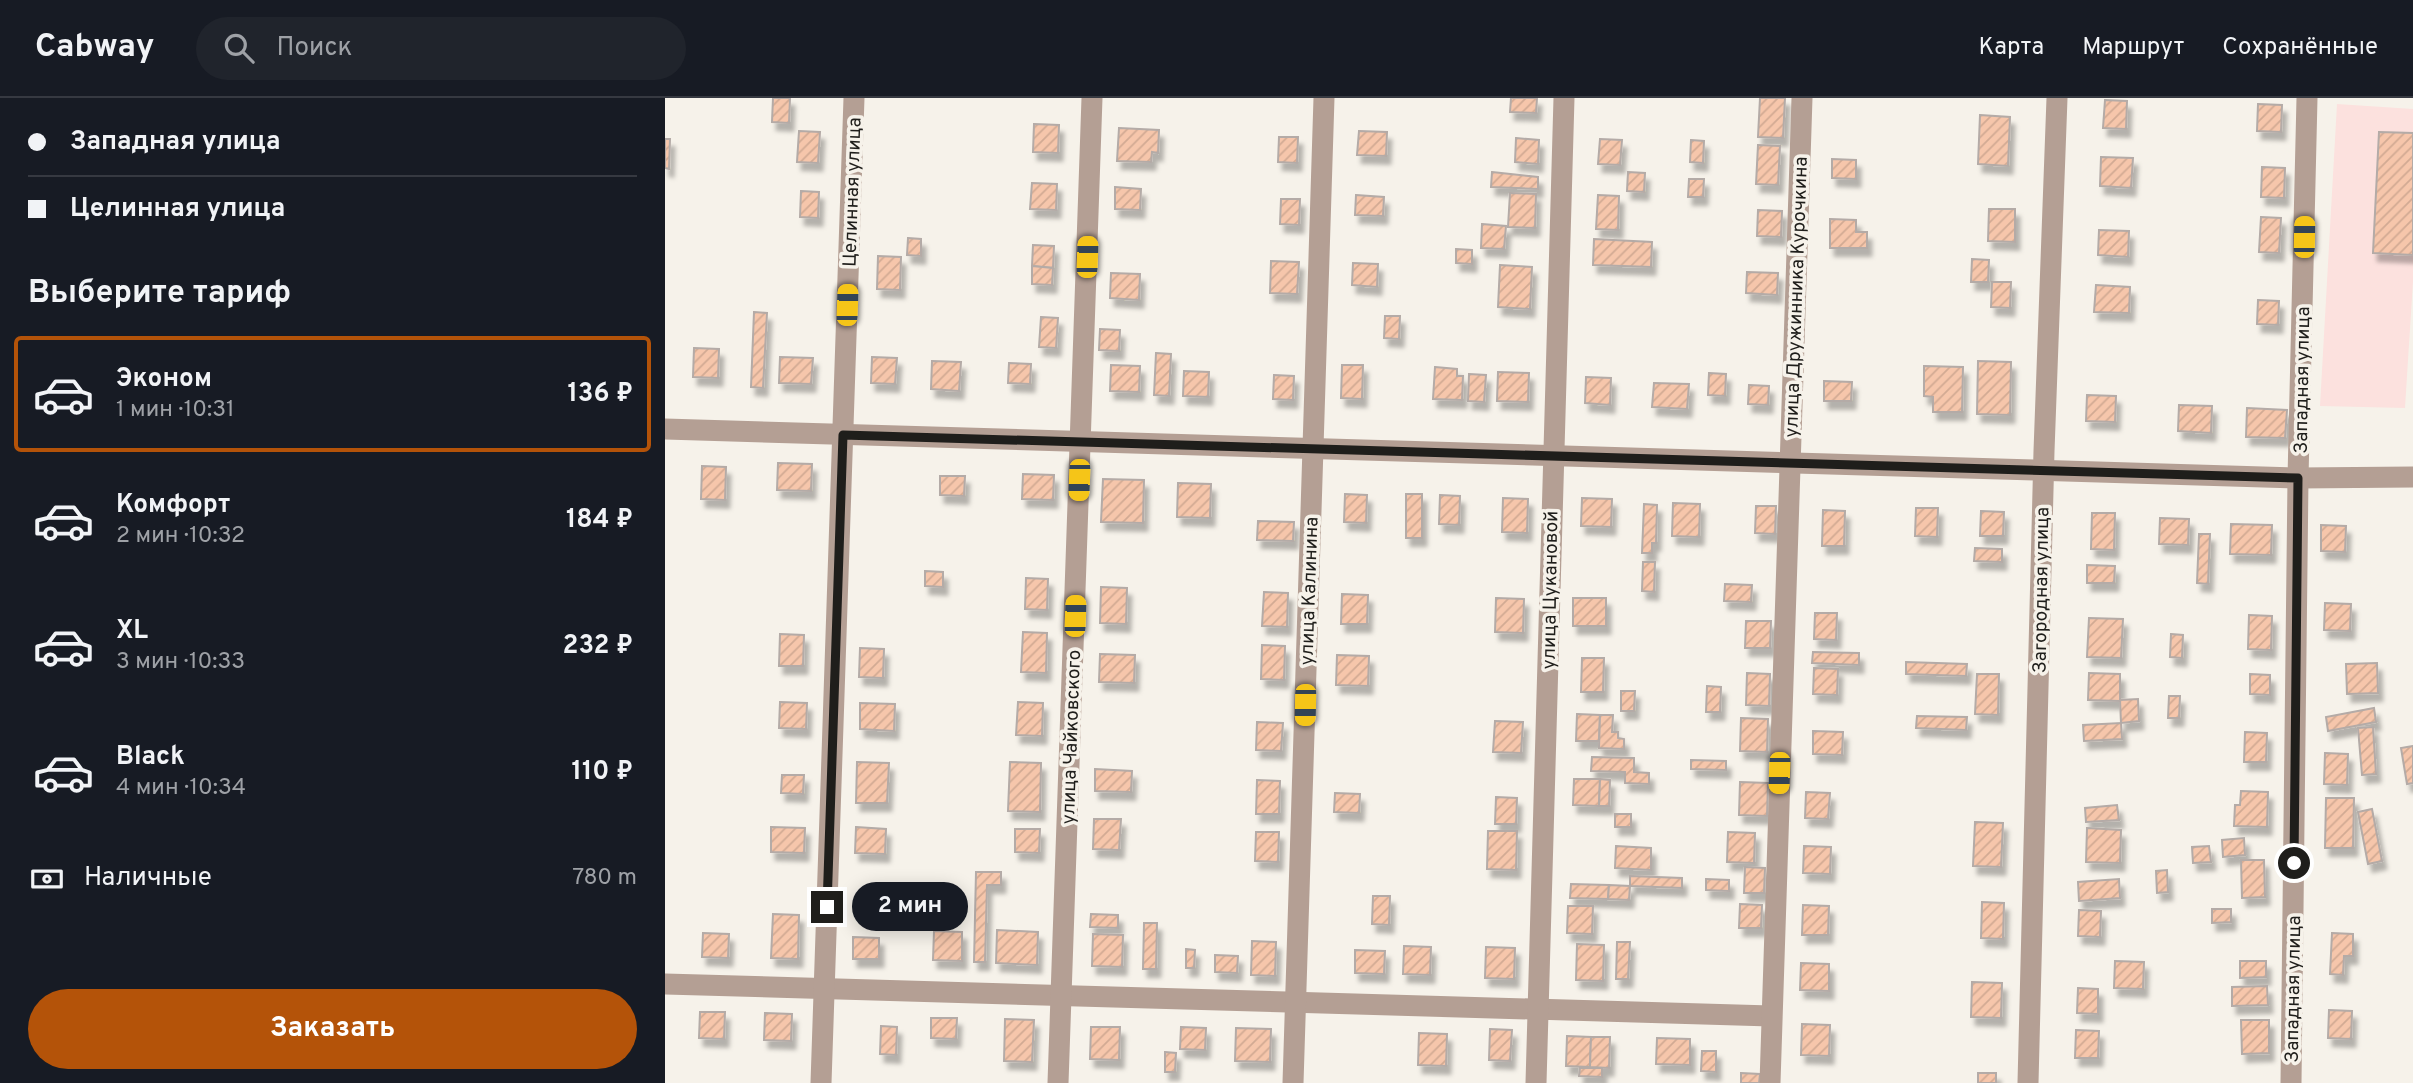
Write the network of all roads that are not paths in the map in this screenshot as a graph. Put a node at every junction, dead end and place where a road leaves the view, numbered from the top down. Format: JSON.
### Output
{"nodes":[{"id":1,"x":854,"y":98,"type":"edge"},
{"id":2,"x":1092,"y":98,"type":"edge"},
{"id":3,"x":1324,"y":98,"type":"edge"},
{"id":4,"x":1564,"y":98,"type":"edge"},
{"id":5,"x":1802,"y":98,"type":"edge"},
{"id":6,"x":2057,"y":98,"type":"edge"},
{"id":7,"x":2307,"y":98,"type":"edge"},
{"id":8,"x":665,"y":429,"type":"edge"},
{"id":9,"x":843,"y":435,"type":"junction"},
{"id":10,"x":1080,"y":442,"type":"junction"},
{"id":11,"x":1313,"y":449,"type":"junction"},
{"id":12,"x":1553,"y":456,"type":"junction"},
{"id":13,"x":1790,"y":463,"type":"junction"},
{"id":14,"x":2043,"y":470,"type":"junction"},
{"id":15,"x":2413,"y":477,"type":"edge"},
{"id":16,"x":2298,"y":478,"type":"junction"},
{"id":17,"x":665,"y":984,"type":"edge"},
{"id":18,"x":825,"y":988,"type":"junction"},
{"id":19,"x":1062,"y":995,"type":"junction"},
{"id":20,"x":1296,"y":1002,"type":"junction"},
{"id":21,"x":1539,"y":1009,"type":"junction"},
{"id":22,"x":1771,"y":1016,"type":"junction"},
{"id":23,"x":821,"y":1083,"type":"edge"},
{"id":24,"x":1058,"y":1083,"type":"edge"},
{"id":25,"x":1293,"y":1083,"type":"edge"},
{"id":26,"x":1536,"y":1083,"type":"edge"},
{"id":27,"x":1770,"y":1083,"type":"edge"},
{"id":28,"x":2028,"y":1083,"type":"edge"},
{"id":29,"x":2291,"y":1083,"type":"edge"}],
"edges":[{"from":1,"to":9,"type":"street","name":"Целинная улица"},
{"from":2,"to":10,"type":"street","name":"улица Чайковского"},
{"from":3,"to":11,"type":"street","name":"улица Калинина"},
{"from":4,"to":12,"type":"street","name":"улица Цукановой"},
{"from":5,"to":13,"type":"street","name":"улица Дружинника Курочкина"},
{"from":6,"to":14,"type":"street","name":"Загородная улица"},
{"from":7,"to":16,"type":"street","name":"Западная улица"},
{"from":8,"to":9,"type":"street"},
{"from":9,"to":10,"type":"street"},
{"from":9,"to":18,"type":"street","name":"Целинная улица"},
{"from":10,"to":11,"type":"street"},
{"from":10,"to":19,"type":"street","name":"улица Чайковского"},
{"from":11,"to":12,"type":"street"},
{"from":11,"to":20,"type":"street","name":"улица Калинина"},
{"from":12,"to":13,"type":"street"},
{"from":12,"to":21,"type":"street","name":"улица Цукановой"},
{"from":13,"to":14,"type":"street"},
{"from":13,"to":22,"type":"street","name":"улица Дружинника Курочкина"},
{"from":14,"to":16,"type":"street"},
{"from":14,"to":28,"type":"street","name":"Загородная улица"},
{"from":15,"to":16,"type":"street"},
{"from":16,"to":29,"type":"street","name":"Западная улица"},
{"from":17,"to":18,"type":"street"},
{"from":18,"to":19,"type":"street"},
{"from":18,"to":23,"type":"street","name":"Целинная улица"},
{"from":19,"to":20,"type":"street"},
{"from":19,"to":24,"type":"street","name":"улица Чайковского"},
{"from":20,"to":21,"type":"street"},
{"from":20,"to":25,"type":"street","name":"улица Калинина"},
{"from":21,"to":22,"type":"street"},
{"from":21,"to":26,"type":"street","name":"улица Цукановой"},
{"from":22,"to":27,"type":"street","name":"улица Дружинника Курочкина"}]}
